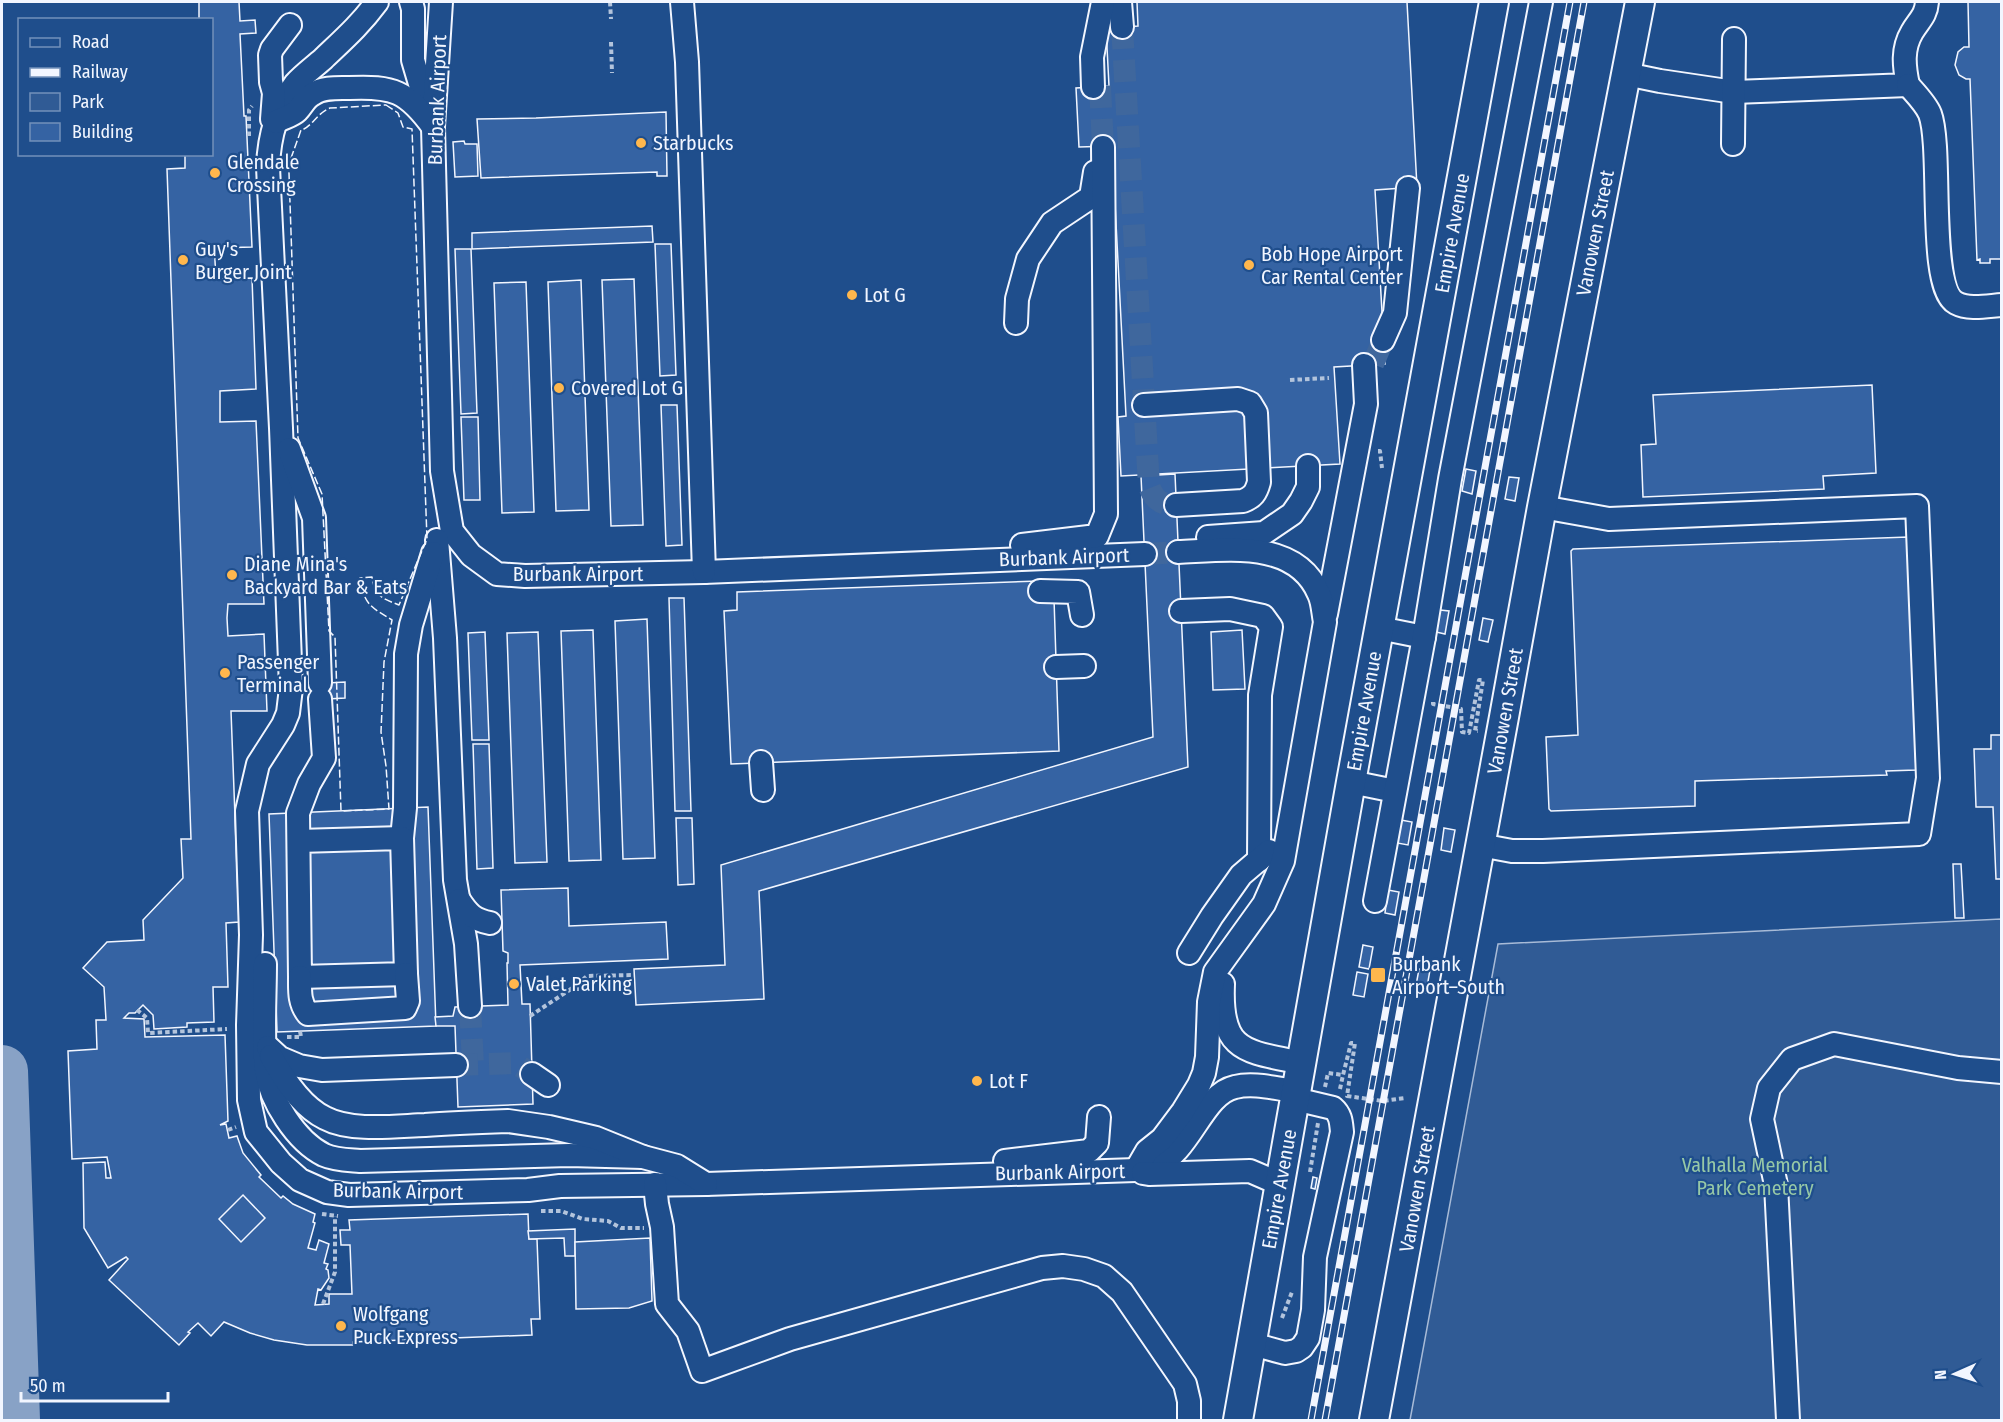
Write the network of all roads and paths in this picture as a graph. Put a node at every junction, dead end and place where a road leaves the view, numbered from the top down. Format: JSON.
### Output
{"nodes":[{"id":1,"x":377,"y":2,"type":"edge"},
{"id":2,"x":411,"y":2,"type":"edge"},
{"id":3,"x":441,"y":2,"type":"edge"},
{"id":4,"x":610,"y":2,"type":"edge"},
{"id":5,"x":682,"y":2,"type":"edge"},
{"id":6,"x":1103,"y":2,"type":"edge"},
{"id":7,"x":1120,"y":2,"type":"edge"},
{"id":8,"x":1494,"y":2,"type":"edge"},
{"id":9,"x":1541,"y":2,"type":"edge"},
{"id":10,"x":1640,"y":2,"type":"edge"},
{"id":11,"x":1927,"y":2,"type":"edge"},
{"id":12,"x":610,"y":19,"type":"dead end"},
{"id":13,"x":290,"y":25,"type":"dead end"},
{"id":14,"x":1122,"y":27,"type":"tunnel mouth"},
{"id":15,"x":1734,"y":39,"type":"dead end"},
{"id":16,"x":611,"y":42,"type":"dead end"},
{"id":17,"x":612,"y":73,"type":"dead end"},
{"id":18,"x":1626,"y":74,"type":"junction"},
{"id":19,"x":1908,"y":85,"type":"junction"},
{"id":20,"x":1097,"y":87,"type":"tunnel mouth"},
{"id":21,"x":1734,"y":92,"type":"junction"},
{"id":22,"x":433,"y":127,"type":"junction"},
{"id":23,"x":273,"y":129,"type":"junction"},
{"id":24,"x":1733,"y":144,"type":"dead end"},
{"id":25,"x":1401,"y":188,"type":"dead end"},
{"id":26,"x":2001,"y":305,"type":"edge"},
{"id":27,"x":1016,"y":323,"type":"dead end"},
{"id":28,"x":1383,"y":340,"type":"tunnel mouth"},
{"id":29,"x":1369,"y":365,"type":"tunnel mouth"},
{"id":30,"x":1329,"y":378,"type":"dead end"},
{"id":31,"x":1290,"y":380,"type":"dead end"},
{"id":32,"x":1144,"y":405,"type":"dead end"},
{"id":33,"x":281,"y":428,"type":"junction"},
{"id":34,"x":1308,"y":466,"type":"dead end"},
{"id":35,"x":442,"y":471,"type":"junction"},
{"id":36,"x":1176,"y":505,"type":"tunnel mouth"},
{"id":37,"x":1542,"y":507,"type":"junction"},
{"id":38,"x":437,"y":540,"type":"junction"},
{"id":39,"x":1145,"y":554,"type":"tunnel mouth"},
{"id":40,"x":1001,"y":560,"type":"junction"},
{"id":41,"x":704,"y":572,"type":"junction"},
{"id":42,"x":1040,"y":591,"type":"dead end"},
{"id":43,"x":1181,"y":611,"type":"dead end"},
{"id":44,"x":1082,"y":615,"type":"dead end"},
{"id":45,"x":1325,"y":622,"type":"junction"},
{"id":46,"x":1378,"y":628,"type":"junction"},
{"id":47,"x":1424,"y":637,"type":"junction"},
{"id":48,"x":1084,"y":666,"type":"dead end"},
{"id":49,"x":1056,"y":668,"type":"dead end"},
{"id":50,"x":1432,"y":704,"type":"dead end"},
{"id":51,"x":1483,"y":717,"type":"dead end"},
{"id":52,"x":761,"y":762,"type":"dead end"},
{"id":53,"x":255,"y":775,"type":"junction"},
{"id":54,"x":1351,"y":782,"type":"junction"},
{"id":55,"x":763,"y":790,"type":"dead end"},
{"id":56,"x":1395,"y":791,"type":"junction"},
{"id":57,"x":1288,"y":836,"type":"junction"},
{"id":58,"x":402,"y":838,"type":"junction"},
{"id":59,"x":299,"y":841,"type":"junction"},
{"id":60,"x":1480,"y":845,"type":"junction"},
{"id":61,"x":1259,"y":860,"type":"junction"},
{"id":62,"x":459,"y":900,"type":"junction"},
{"id":63,"x":1375,"y":901,"type":"dead end"},
{"id":64,"x":490,"y":923,"type":"dead end"},
{"id":65,"x":1190,"y":953,"type":"dead end"},
{"id":66,"x":1222,"y":964,"type":"junction"},
{"id":67,"x":406,"y":974,"type":"junction"},
{"id":68,"x":634,"y":975,"type":"dead end"},
{"id":69,"x":300,"y":977,"type":"junction"},
{"id":70,"x":583,"y":988,"type":"dead end"},
{"id":71,"x":571,"y":989,"type":"junction"},
{"id":72,"x":470,"y":1006,"type":"tunnel mouth"},
{"id":73,"x":137,"y":1010,"type":"dead end"},
{"id":74,"x":530,"y":1016,"type":"dead end"},
{"id":75,"x":227,"y":1029,"type":"dead end"},
{"id":76,"x":265,"y":1044,"type":"junction"},
{"id":77,"x":1302,"y":1063,"type":"junction"},
{"id":78,"x":456,"y":1065,"type":"tunnel mouth"},
{"id":79,"x":2001,"y":1072,"type":"edge"},
{"id":80,"x":1343,"y":1076,"type":"junction"},
{"id":81,"x":1324,"y":1090,"type":"dead end"},
{"id":82,"x":1295,"y":1095,"type":"junction"},
{"id":83,"x":1339,"y":1095,"type":"dead end"},
{"id":84,"x":1405,"y":1098,"type":"dead end"},
{"id":85,"x":1099,"y":1118,"type":"dead end"},
{"id":86,"x":643,"y":1157,"type":"junction"},
{"id":87,"x":1136,"y":1170,"type":"junction"},
{"id":88,"x":974,"y":1174,"type":"junction"},
{"id":89,"x":655,"y":1184,"type":"junction"},
{"id":90,"x":706,"y":1184,"type":"junction"},
{"id":91,"x":1280,"y":1184,"type":"junction"},
{"id":92,"x":335,"y":1216,"type":"dead end"},
{"id":93,"x":323,"y":1304,"type":"dead end"},
{"id":94,"x":1252,"y":1344,"type":"junction"},
{"id":95,"x":1189,"y":1420,"type":"edge"},
{"id":96,"x":1238,"y":1420,"type":"edge"},
{"id":97,"x":1374,"y":1420,"type":"edge"},
{"id":98,"x":1788,"y":1420,"type":"edge"}],
"edges":[{"from":1,"to":23,"type":"lane","name":"Burbank Airport"},
{"from":2,"to":22,"type":"lane"},
{"from":3,"to":22,"type":"lane","name":"Burbank Airport"},
{"from":4,"to":12,"type":"path"},
{"from":5,"to":41,"type":"lane"},
{"from":6,"to":20,"type":"lane"},
{"from":7,"to":14,"type":"lane"},
{"from":8,"to":46,"type":"main road","name":"Empire Avenue"},
{"from":9,"to":47,"type":"lane"},
{"from":10,"to":18,"type":"main road","name":"Vanowen Street"},
{"from":11,"to":19,"type":"lane"},
{"from":13,"to":23,"type":"lane"},
{"from":15,"to":21,"type":"lane"},
{"from":16,"to":17,"type":"path"},
{"from":18,"to":21,"type":"lane"},
{"from":18,"to":37,"type":"main road","name":"Vanowen Street"},
{"from":19,"to":21,"type":"lane"},
{"from":19,"to":26,"type":"lane"},
{"from":21,"to":24,"type":"lane"},
{"from":22,"to":23,"type":"lane"},
{"from":22,"to":35,"type":"lane","name":"Burbank Airport"},
{"from":23,"to":33,"type":"lane","name":"Burbank Airport"},
{"from":25,"to":28,"type":"lane"},
{"from":27,"to":40,"type":"lane"},
{"from":29,"to":45,"type":"lane"},
{"from":30,"to":31,"type":"path"},
{"from":32,"to":36,"type":"lane"},
{"from":33,"to":53,"type":"lane","name":"Burbank Airport"},
{"from":33,"to":59,"type":"lane"},
{"from":34,"to":45,"type":"lane","name":"Burbank Airport"},
{"from":35,"to":38,"type":"lane"},
{"from":35,"to":41,"type":"lane","name":"Burbank Airport"},
{"from":37,"to":60,"type":"main road","name":"Vanowen Street"},
{"from":37,"to":60,"type":"lane"},
{"from":38,"to":58,"type":"lane"},
{"from":38,"to":62,"type":"lane"},
{"from":39,"to":40,"type":"lane","name":"Burbank Airport"},
{"from":40,"to":41,"type":"lane","name":"Burbank Airport"},
{"from":42,"to":44,"type":"lane"},
{"from":43,"to":61,"type":"lane"},
{"from":45,"to":57,"type":"lane","name":"Burbank Airport"},
{"from":46,"to":47,"type":"lane"},
{"from":46,"to":54,"type":"main road","name":"Empire Avenue"},
{"from":47,"to":56,"type":"lane"},
{"from":48,"to":49,"type":"lane"},
{"from":50,"to":51,"type":"path"},
{"from":52,"to":55,"type":"lane"},
{"from":53,"to":76,"type":"lane","name":"Burbank Airport"},
{"from":53,"to":89,"type":"lane","name":"Burbank Airport"},
{"from":54,"to":56,"type":"lane"},
{"from":54,"to":77,"type":"main road","name":"Empire Avenue"},
{"from":56,"to":63,"type":"lane"},
{"from":57,"to":61,"type":"lane"},
{"from":57,"to":66,"type":"lane","name":"Burbank Airport"},
{"from":58,"to":59,"type":"lane"},
{"from":58,"to":67,"type":"lane"},
{"from":59,"to":69,"type":"lane"},
{"from":60,"to":97,"type":"main road","name":"Vanowen Street"},
{"from":61,"to":65,"type":"lane"},
{"from":62,"to":64,"type":"lane"},
{"from":62,"to":72,"type":"lane"},
{"from":66,"to":77,"type":"lane"},
{"from":66,"to":87,"type":"lane","name":"Burbank Airport"},
{"from":67,"to":69,"type":"lane"},
{"from":67,"to":69,"type":"lane"},
{"from":68,"to":71,"type":"path"},
{"from":70,"to":71,"type":"path"},
{"from":71,"to":74,"type":"path"},
{"from":73,"to":75,"type":"path"},
{"from":76,"to":78,"type":"lane"},
{"from":76,"to":86,"type":"lane","name":"Burbank Airport"},
{"from":76,"to":86,"type":"lane","name":"Burbank Airport"},
{"from":77,"to":82,"type":"main road","name":"Empire Avenue"},
{"from":79,"to":98,"type":"lane"},
{"from":80,"to":81,"type":"path"},
{"from":80,"to":83,"type":"path"},
{"from":80,"to":84,"type":"path"},
{"from":82,"to":87,"type":"lane"},
{"from":82,"to":91,"type":"main road","name":"Empire Avenue"},
{"from":82,"to":94,"type":"lane"},
{"from":85,"to":88,"type":"lane"},
{"from":86,"to":90,"type":"lane","name":"Burbank Airport"},
{"from":87,"to":88,"type":"lane","name":"Burbank Airport"},
{"from":87,"to":91,"type":"lane"},
{"from":88,"to":90,"type":"lane","name":"Burbank Airport"},
{"from":89,"to":90,"type":"lane","name":"Burbank Airport"},
{"from":89,"to":95,"type":"lane"},
{"from":91,"to":94,"type":"main road","name":"Empire Avenue"},
{"from":92,"to":93,"type":"path"},
{"from":94,"to":96,"type":"main road","name":"Empire Avenue"}]}
